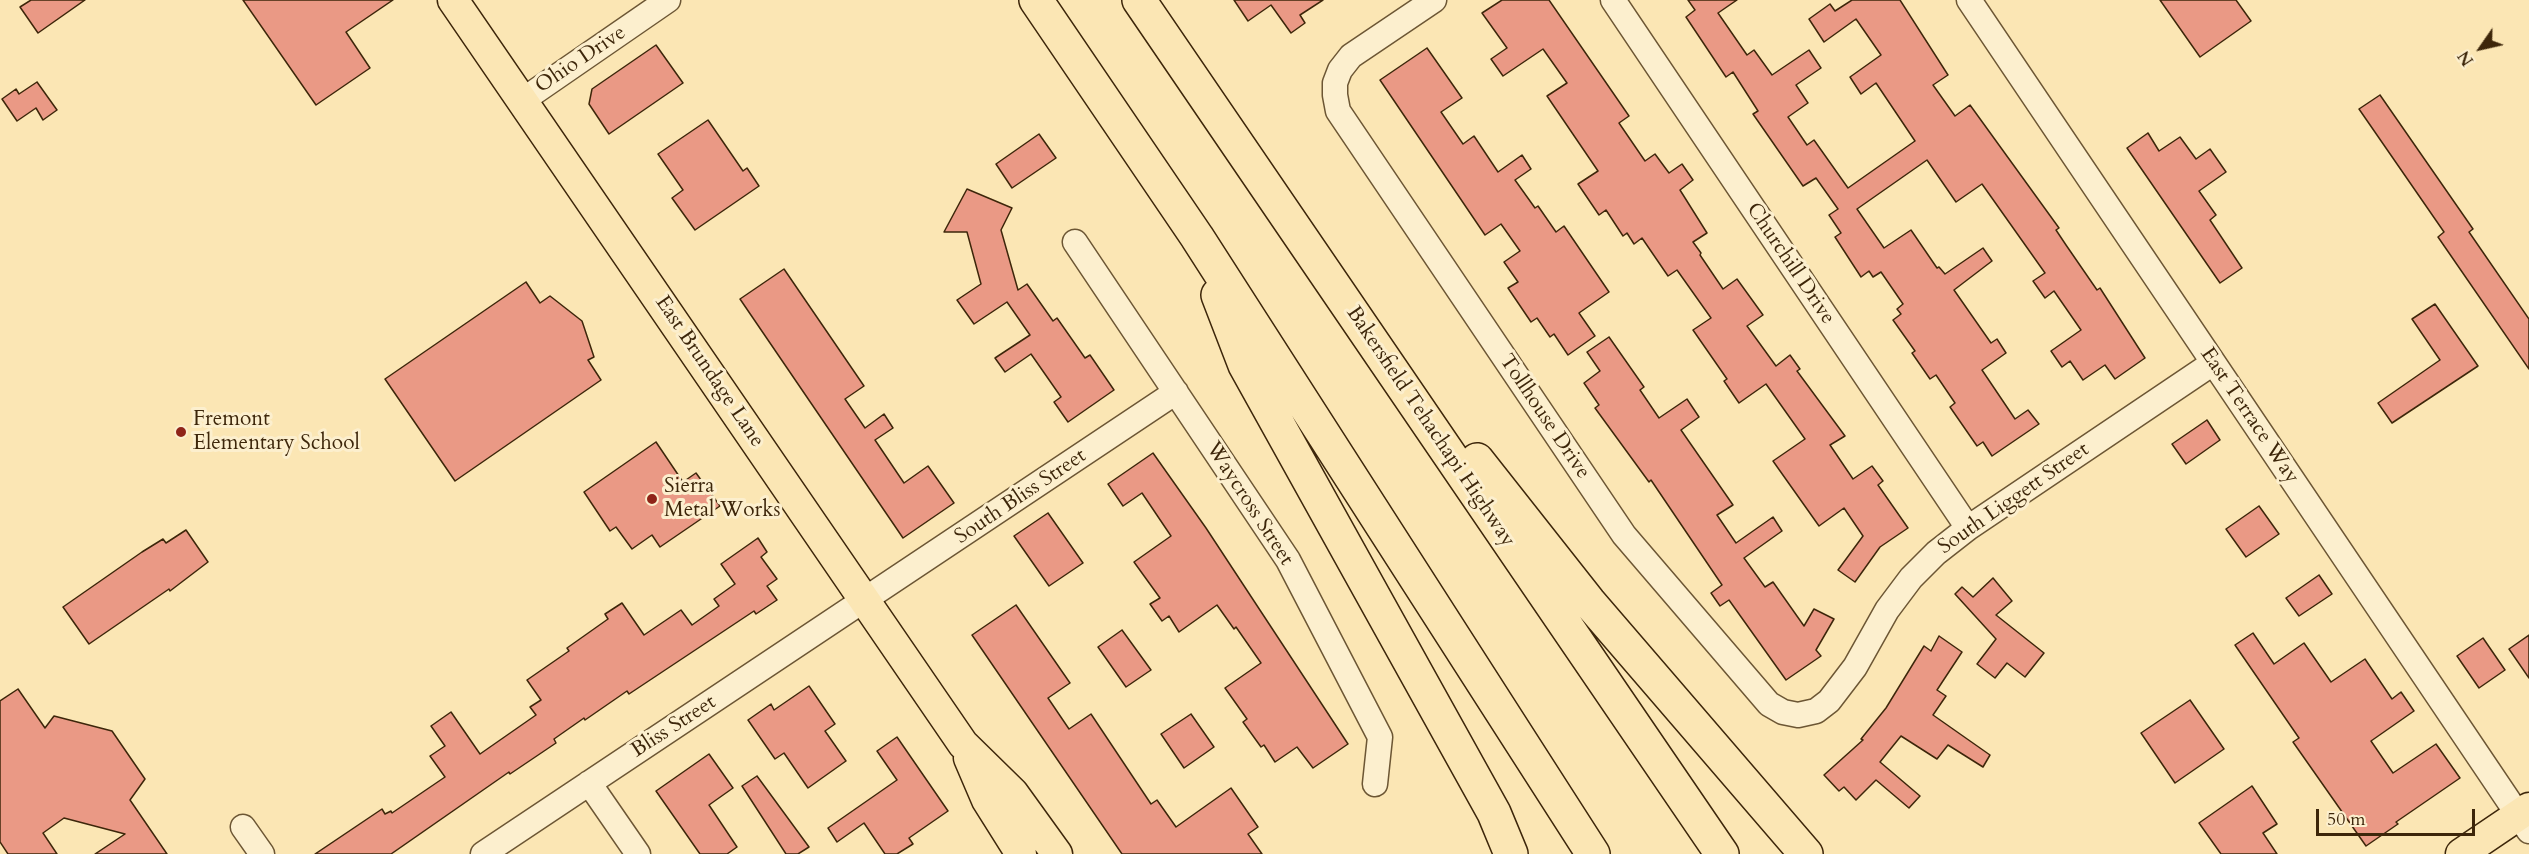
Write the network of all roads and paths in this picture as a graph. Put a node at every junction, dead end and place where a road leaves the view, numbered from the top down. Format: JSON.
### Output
{"nodes":[{"id":1,"x":453,"y":0,"type":"edge"},
{"id":2,"x":668,"y":0,"type":"edge"},
{"id":3,"x":1036,"y":0,"type":"edge"},
{"id":4,"x":1139,"y":0,"type":"edge"},
{"id":5,"x":1434,"y":0,"type":"edge"},
{"id":6,"x":1613,"y":0,"type":"edge"},
{"id":7,"x":1969,"y":0,"type":"edge"},
{"id":8,"x":523,"y":100,"type":"junction"},
{"id":9,"x":1290,"y":222,"type":"junction"},
{"id":10,"x":1197,"y":237,"type":"junction"},
{"id":11,"x":1075,"y":242,"type":"dead end"},
{"id":12,"x":2213,"y":363,"type":"junction"},
{"id":13,"x":1176,"y":392,"type":"junction"},
{"id":14,"x":1968,"y":528,"type":"junction"},
{"id":15,"x":866,"y":601,"type":"junction"},
{"id":16,"x":1798,"y":715,"type":"joint"},
{"id":17,"x":963,"y":744,"type":"junction"},
{"id":18,"x":589,"y":783,"type":"junction"},
{"id":19,"x":1375,"y":784,"type":"dead end"},
{"id":20,"x":2525,"y":818,"type":"edge"},
{"id":21,"x":243,"y":827,"type":"dead end"},
{"id":22,"x":262,"y":854,"type":"edge"},
{"id":23,"x":483,"y":854,"type":"edge"},
{"id":24,"x":638,"y":854,"type":"edge"},
{"id":25,"x":1021,"y":854,"type":"edge"},
{"id":26,"x":1057,"y":854,"type":"edge"},
{"id":27,"x":1511,"y":854,"type":"edge"},
{"id":28,"x":1593,"y":854,"type":"edge"},
{"id":29,"x":1722,"y":854,"type":"edge"},
{"id":30,"x":1806,"y":854,"type":"edge"},
{"id":31,"x":2461,"y":854,"type":"edge"}],
"edges":[{"from":1,"to":8,"type":"main road","name":"East Brundage Lane"},
{"from":2,"to":8,"type":"street","name":"Ohio Drive"},
{"from":3,"to":10,"type":"highway"},
{"from":4,"to":9,"type":"highway","name":"Bakersfield Tehachapi Highway"},
{"from":5,"to":16,"type":"street","name":"Tollhouse Drive"},
{"from":6,"to":14,"type":"street","name":"Churchill Drive"},
{"from":7,"to":12,"type":"street","name":"East Terrace Way"},
{"from":8,"to":15,"type":"main road","name":"East Brundage Lane"},
{"from":9,"to":29,"type":"highway","name":"Bakersfield Tehachapi Highway"},
{"from":9,"to":30,"type":"highway"},
{"from":10,"to":27,"type":"highway"},
{"from":10,"to":28,"type":"highway"},
{"from":11,"to":13,"type":"street","name":"Waycross Street"},
{"from":12,"to":14,"type":"street","name":"South Liggett Street"},
{"from":12,"to":20,"type":"street","name":"East Terrace Way"},
{"from":13,"to":15,"type":"street","name":"South Bliss Street"},
{"from":13,"to":19,"type":"street","name":"Waycross Street"},
{"from":14,"to":16,"type":"street","name":"South Liggett Street"},
{"from":15,"to":17,"type":"main road","name":"East Brundage Lane"},
{"from":15,"to":18,"type":"street","name":"Bliss Street"},
{"from":17,"to":25,"type":"main road","name":"East Brundage Lane"},
{"from":17,"to":26,"type":"main road","name":"East Brundage Lane"},
{"from":18,"to":23,"type":"street","name":"Bliss Street"},
{"from":18,"to":24,"type":"street"},
{"from":20,"to":31,"type":"main road"},
{"from":21,"to":22,"type":"street"}]}
